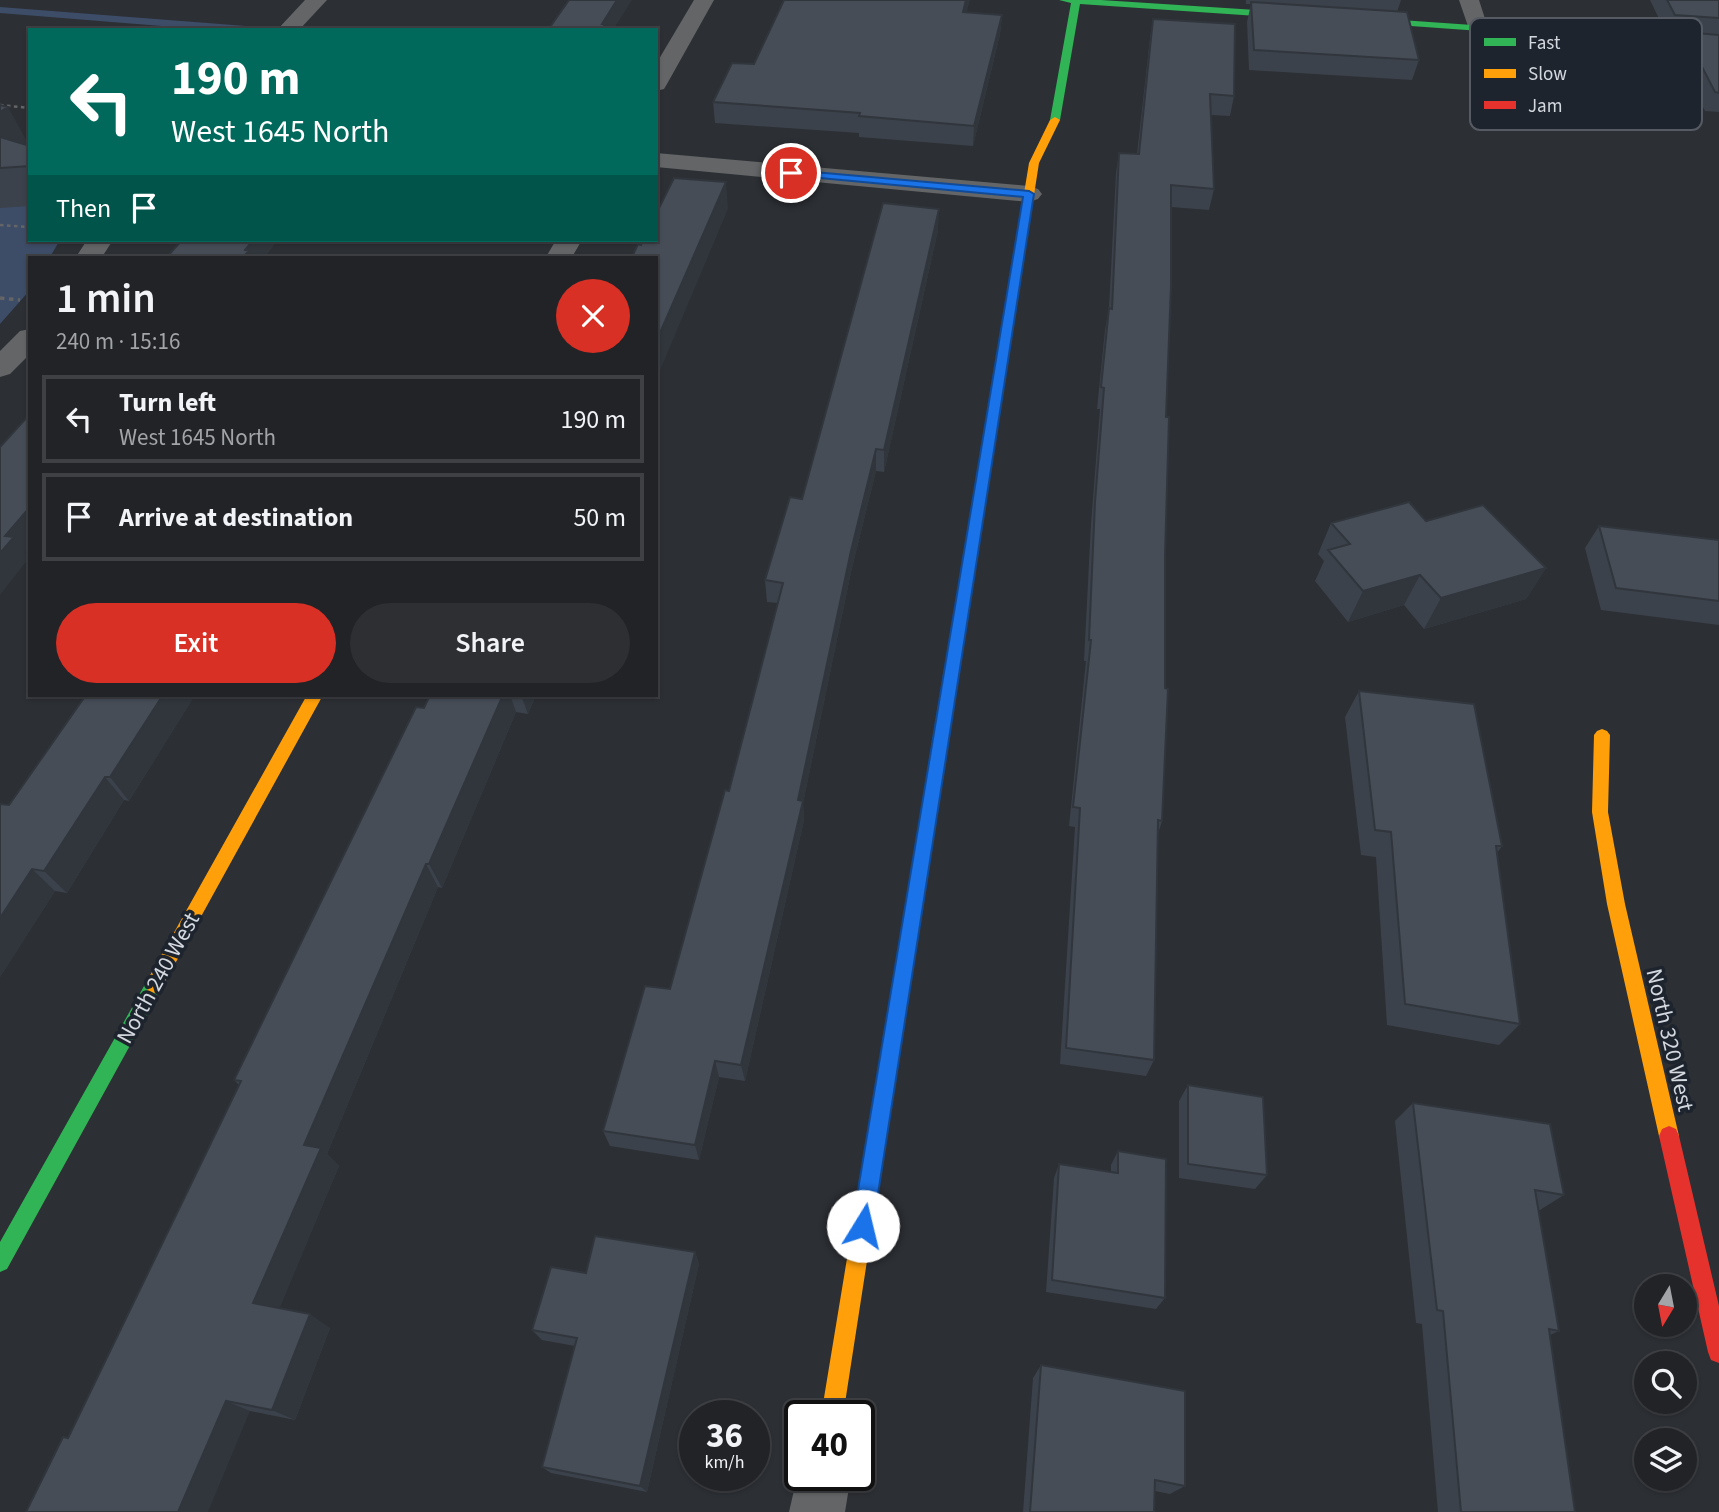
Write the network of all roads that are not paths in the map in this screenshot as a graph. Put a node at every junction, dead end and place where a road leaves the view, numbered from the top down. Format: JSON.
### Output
{"nodes":[{"id":1,"x":317,"y":0,"type":"edge"},
{"id":2,"x":704,"y":0,"type":"edge"},
{"id":3,"x":1469,"y":0,"type":"edge"},
{"id":4,"x":1069,"y":1,"type":"edge"},
{"id":5,"x":1315,"y":17,"type":"edge"},
{"id":6,"x":1474,"y":18,"type":"edge"},
{"id":7,"x":1342,"y":19,"type":"edge"},
{"id":8,"x":289,"y":28,"type":"edge"},
{"id":9,"x":1470,"y":28,"type":"edge"},
{"id":10,"x":658,"y":81,"type":"edge"},
{"id":11,"x":658,"y":160,"type":"edge"},
{"id":12,"x":1029,"y":194,"type":"junction"},
{"id":13,"x":28,"y":339,"type":"edge"},
{"id":14,"x":0,"y":368,"type":"edge"},
{"id":15,"x":314,"y":697,"type":"edge"},
{"id":16,"x":1601,"y":735,"type":"dead end"},
{"id":17,"x":0,"y":1262,"type":"edge"},
{"id":18,"x":1719,"y":1352,"type":"edge"},
{"id":19,"x":835,"y":1400,"type":"edge"},
{"id":20,"x":820,"y":1491,"type":"edge"},
{"id":21,"x":817,"y":1512,"type":"edge"}],
"edges":[{"from":1,"to":8,"type":"street"},
{"from":2,"to":10,"type":"street"},
{"from":3,"to":6,"type":"street"},
{"from":4,"to":5,"type":"street"},
{"from":4,"to":12,"type":"street"},
{"from":7,"to":9,"type":"street"},
{"from":11,"to":12,"type":"street"},
{"from":12,"to":19,"type":"street"},
{"from":13,"to":14,"type":"street"},
{"from":15,"to":17,"type":"street","name":"North 240 West"},
{"from":16,"to":18,"type":"street","name":"North 320 West"},
{"from":20,"to":21,"type":"street"}]}
